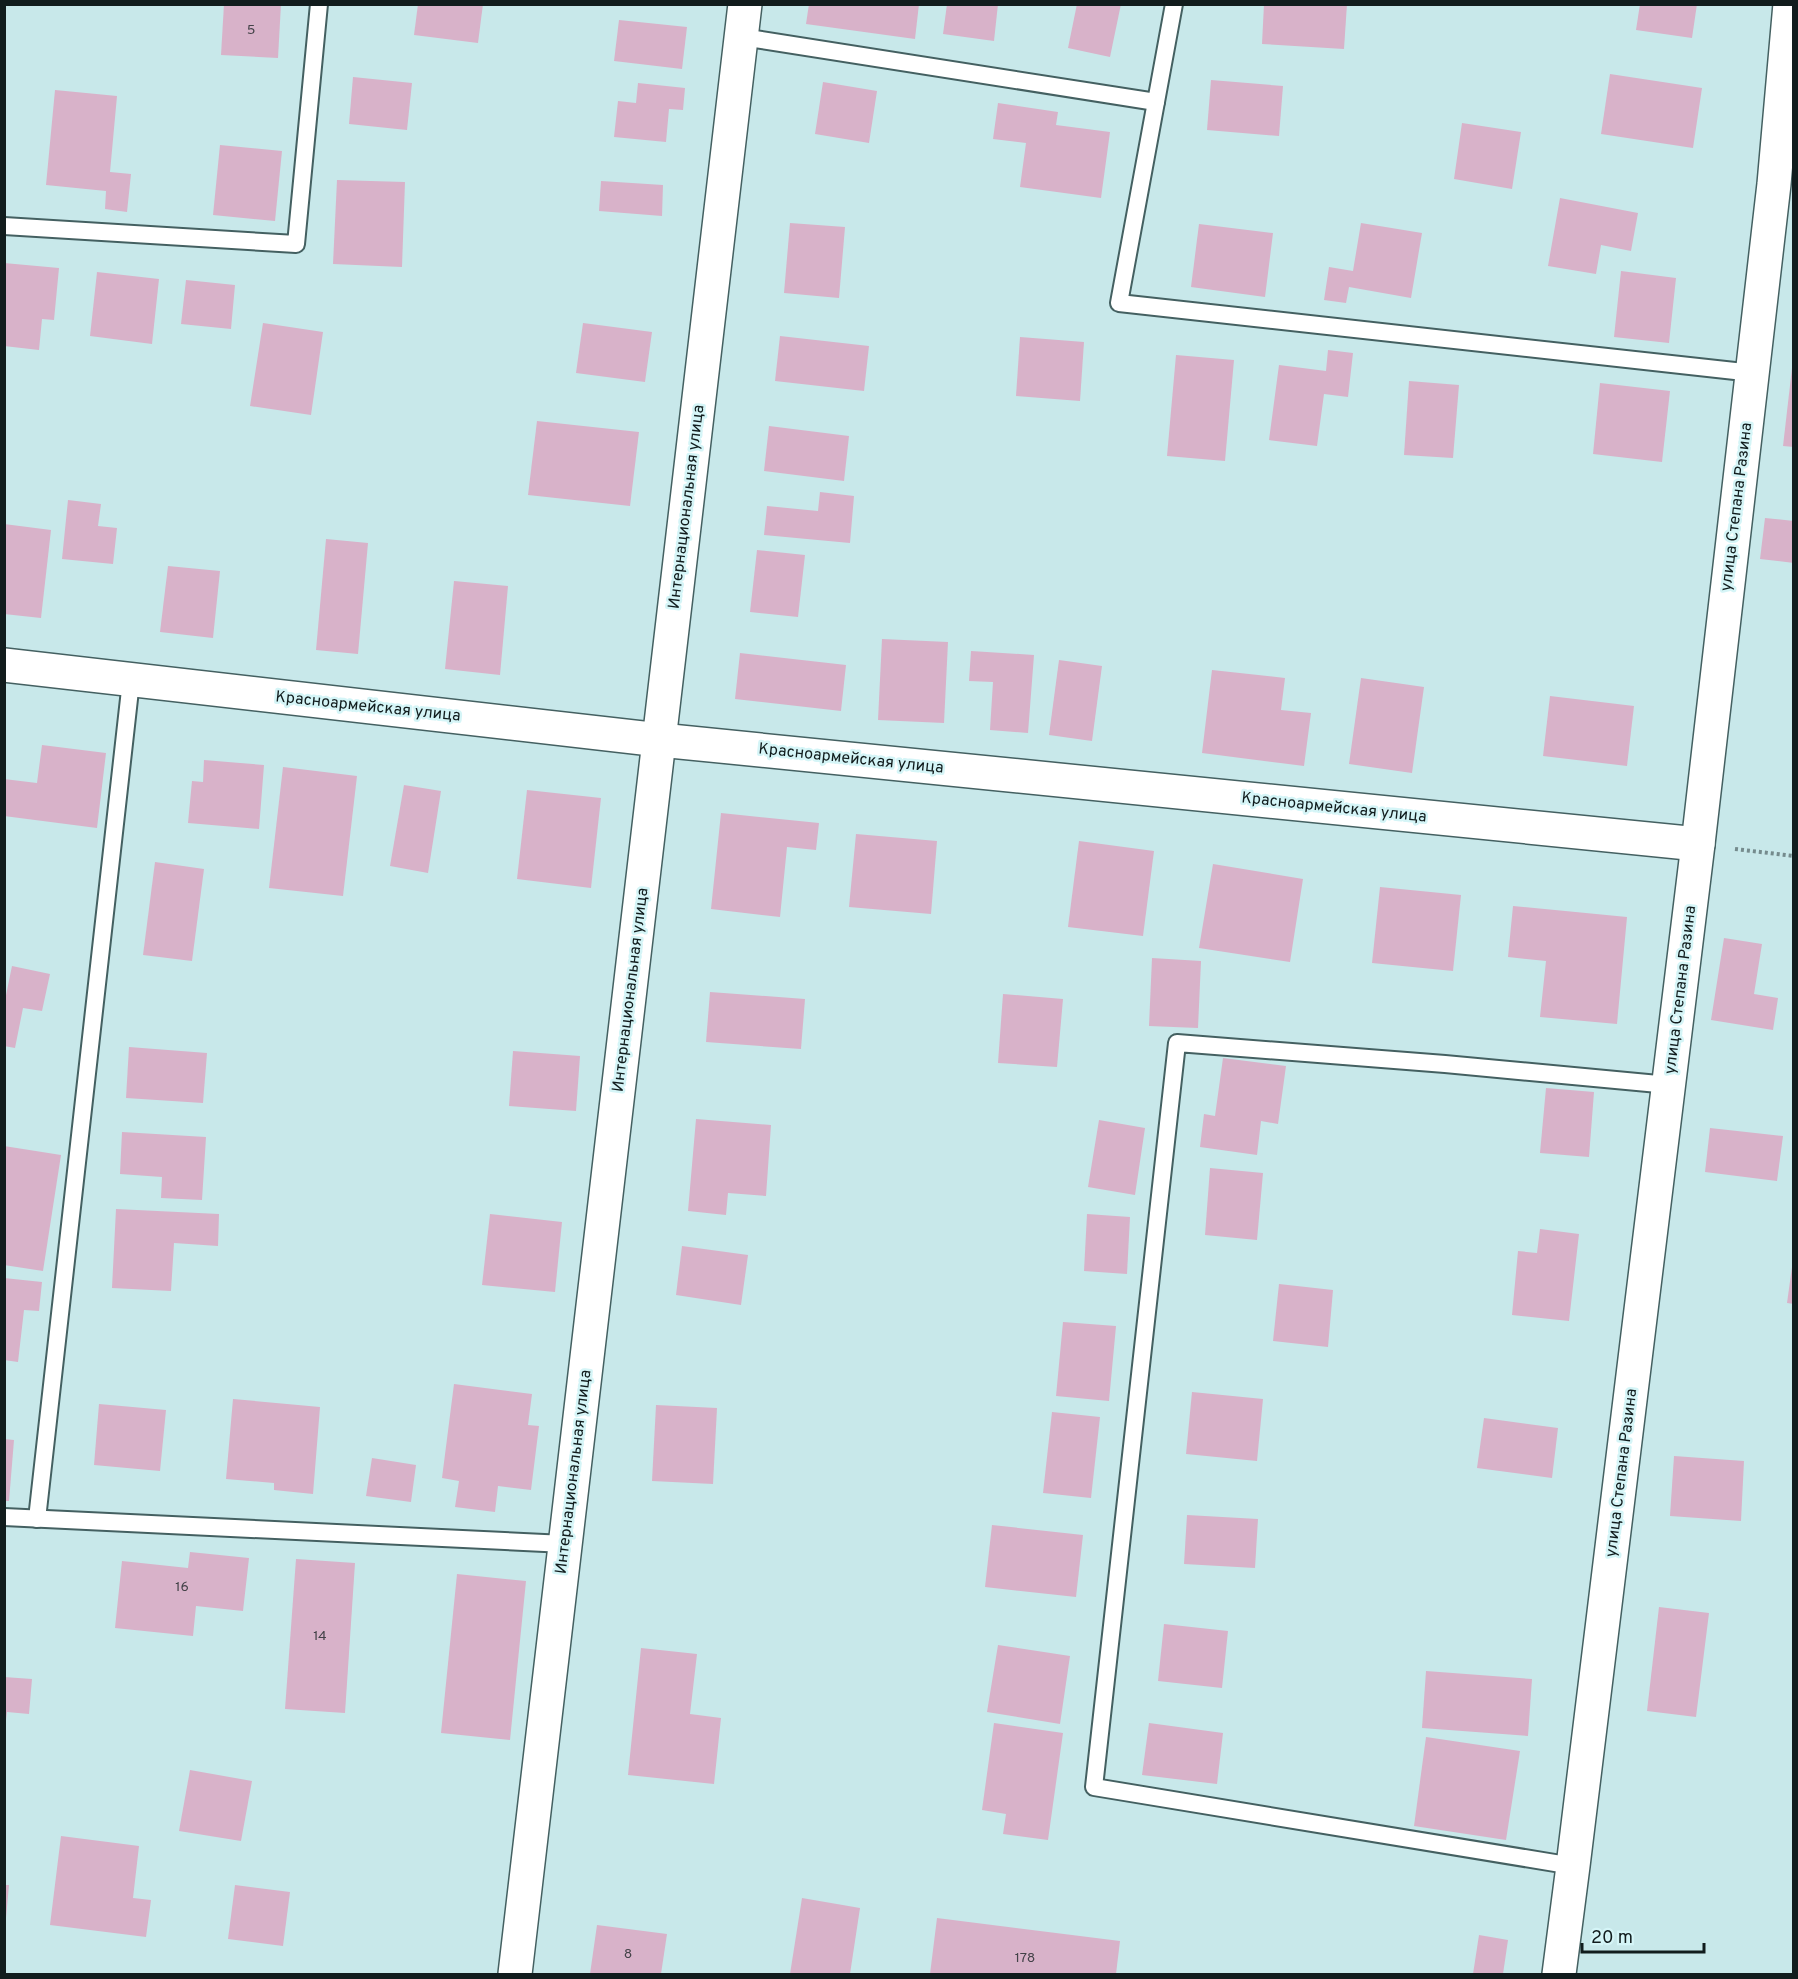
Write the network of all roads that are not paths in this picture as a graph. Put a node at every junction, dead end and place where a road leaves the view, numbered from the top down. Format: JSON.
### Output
{"nodes":[{"id":1,"x":319,"y":4,"type":"edge"},
{"id":2,"x":745,"y":4,"type":"edge"},
{"id":3,"x":1174,"y":4,"type":"edge"},
{"id":4,"x":1790,"y":4,"type":"edge"},
{"id":5,"x":742,"y":37,"type":"junction"},
{"id":6,"x":1156,"y":102,"type":"junction"},
{"id":7,"x":4,"y":226,"type":"edge"},
{"id":8,"x":1753,"y":374,"type":"junction"},
{"id":9,"x":4,"y":665,"type":"edge"},
{"id":10,"x":131,"y":681,"type":"junction"},
{"id":11,"x":660,"y":740,"type":"junction"},
{"id":12,"x":1698,"y":844,"type":"junction"},
{"id":13,"x":1669,"y":1085,"type":"junction"},
{"id":14,"x":4,"y":1517,"type":"edge"},
{"id":15,"x":37,"y":1519,"type":"junction"},
{"id":16,"x":565,"y":1544,"type":"junction"},
{"id":17,"x":1573,"y":1866,"type":"junction"},
{"id":18,"x":515,"y":1974,"type":"edge"},
{"id":19,"x":1558,"y":1974,"type":"edge"}],
"edges":[{"from":1,"to":7,"type":"lane"},
{"from":2,"to":5,"type":"street","name":"Интернациональная улица"},
{"from":3,"to":6,"type":"lane"},
{"from":4,"to":8,"type":"street","name":"улица Степана Разина"},
{"from":5,"to":6,"type":"lane"},
{"from":5,"to":11,"type":"street","name":"Интернациональная улица"},
{"from":6,"to":8,"type":"lane"},
{"from":8,"to":12,"type":"street","name":"улица Степана Разина"},
{"from":9,"to":10,"type":"street","name":"Красноармейская улица"},
{"from":10,"to":11,"type":"street","name":"Красноармейская улица"},
{"from":10,"to":15,"type":"lane"},
{"from":11,"to":12,"type":"street","name":"Красноармейская улица"},
{"from":11,"to":16,"type":"street","name":"Интернациональная улица"},
{"from":12,"to":13,"type":"street","name":"улица Степана Разина"},
{"from":13,"to":17,"type":"street","name":"улица Степана Разина"},
{"from":13,"to":17,"type":"lane"},
{"from":14,"to":15,"type":"lane"},
{"from":15,"to":16,"type":"lane"},
{"from":16,"to":18,"type":"street","name":"Интернациональная улица"},
{"from":17,"to":19,"type":"street","name":"улица Степана Разина"}]}
